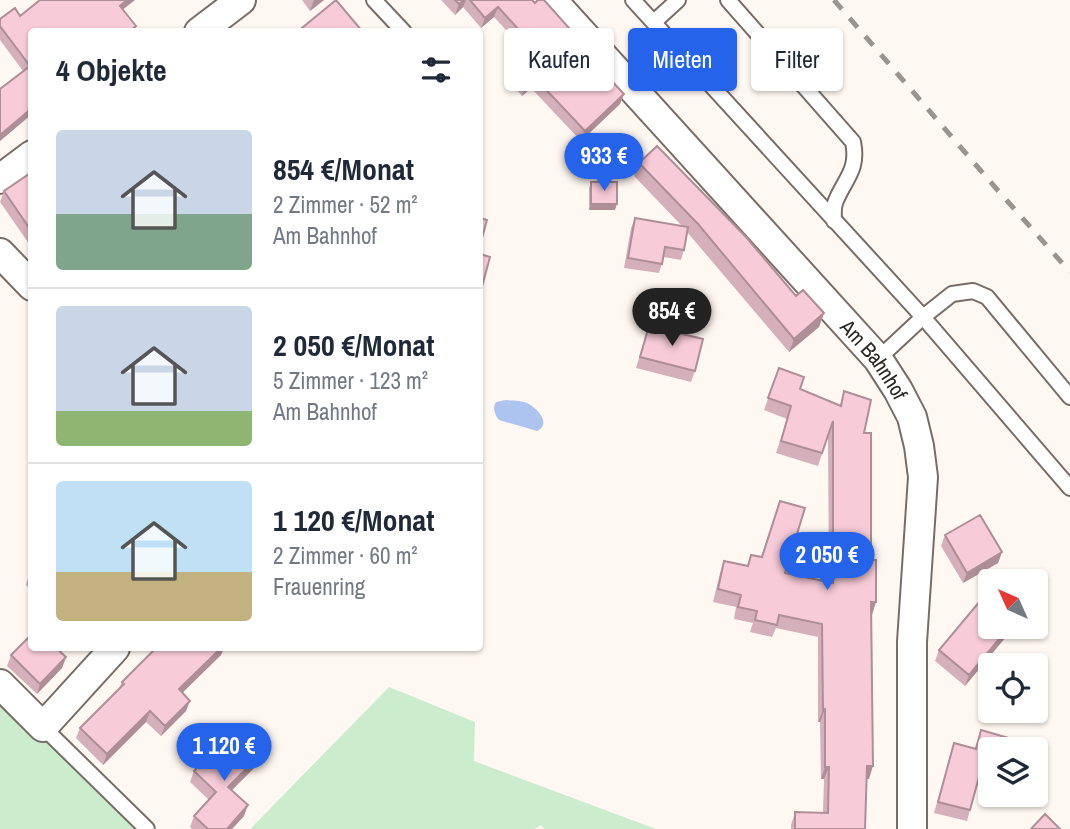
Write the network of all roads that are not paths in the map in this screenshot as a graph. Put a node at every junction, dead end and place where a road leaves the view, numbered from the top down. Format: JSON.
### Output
{"nodes":[{"id":1,"x":242,"y":0,"type":"edge"},
{"id":2,"x":374,"y":0,"type":"edge"},
{"id":3,"x":552,"y":0,"type":"edge"},
{"id":4,"x":633,"y":0,"type":"edge"},
{"id":5,"x":678,"y":0,"type":"edge"},
{"id":6,"x":728,"y":0,"type":"edge"},
{"id":7,"x":654,"y":22,"type":"junction"},
{"id":8,"x":204,"y":28,"type":"edge"},
{"id":9,"x":400,"y":28,"type":"edge"},
{"id":10,"x":28,"y":158,"type":"edge"},
{"id":11,"x":0,"y":179,"type":"edge"},
{"id":12,"x":834,"y":221,"type":"junction"},
{"id":13,"x":0,"y":253,"type":"edge"},
{"id":14,"x":28,"y":282,"type":"edge"},
{"id":15,"x":923,"y":317,"type":"junction"},
{"id":16,"x":878,"y":359,"type":"junction"},
{"id":17,"x":1070,"y":397,"type":"edge"},
{"id":18,"x":1070,"y":488,"type":"edge"},
{"id":19,"x":112,"y":651,"type":"edge"},
{"id":20,"x":0,"y":684,"type":"edge"},
{"id":21,"x":43,"y":727,"type":"junction"},
{"id":22,"x":146,"y":829,"type":"edge"},
{"id":23,"x":912,"y":829,"type":"edge"}],
"edges":[{"from":1,"to":8,"type":"street"},
{"from":2,"to":9,"type":"lane"},
{"from":3,"to":16,"type":"street","name":"Am Bahnhof"},
{"from":4,"to":7,"type":"lane"},
{"from":5,"to":7,"type":"lane"},
{"from":6,"to":12,"type":"lane"},
{"from":7,"to":12,"type":"lane"},
{"from":10,"to":11,"type":"street"},
{"from":12,"to":15,"type":"lane"},
{"from":13,"to":14,"type":"street"},
{"from":15,"to":16,"type":"lane"},
{"from":15,"to":17,"type":"lane"},
{"from":15,"to":18,"type":"lane"},
{"from":16,"to":23,"type":"street","name":"Am Bahnhof"},
{"from":19,"to":21,"type":"street"},
{"from":20,"to":21,"type":"street"},
{"from":21,"to":22,"type":"lane"}]}
